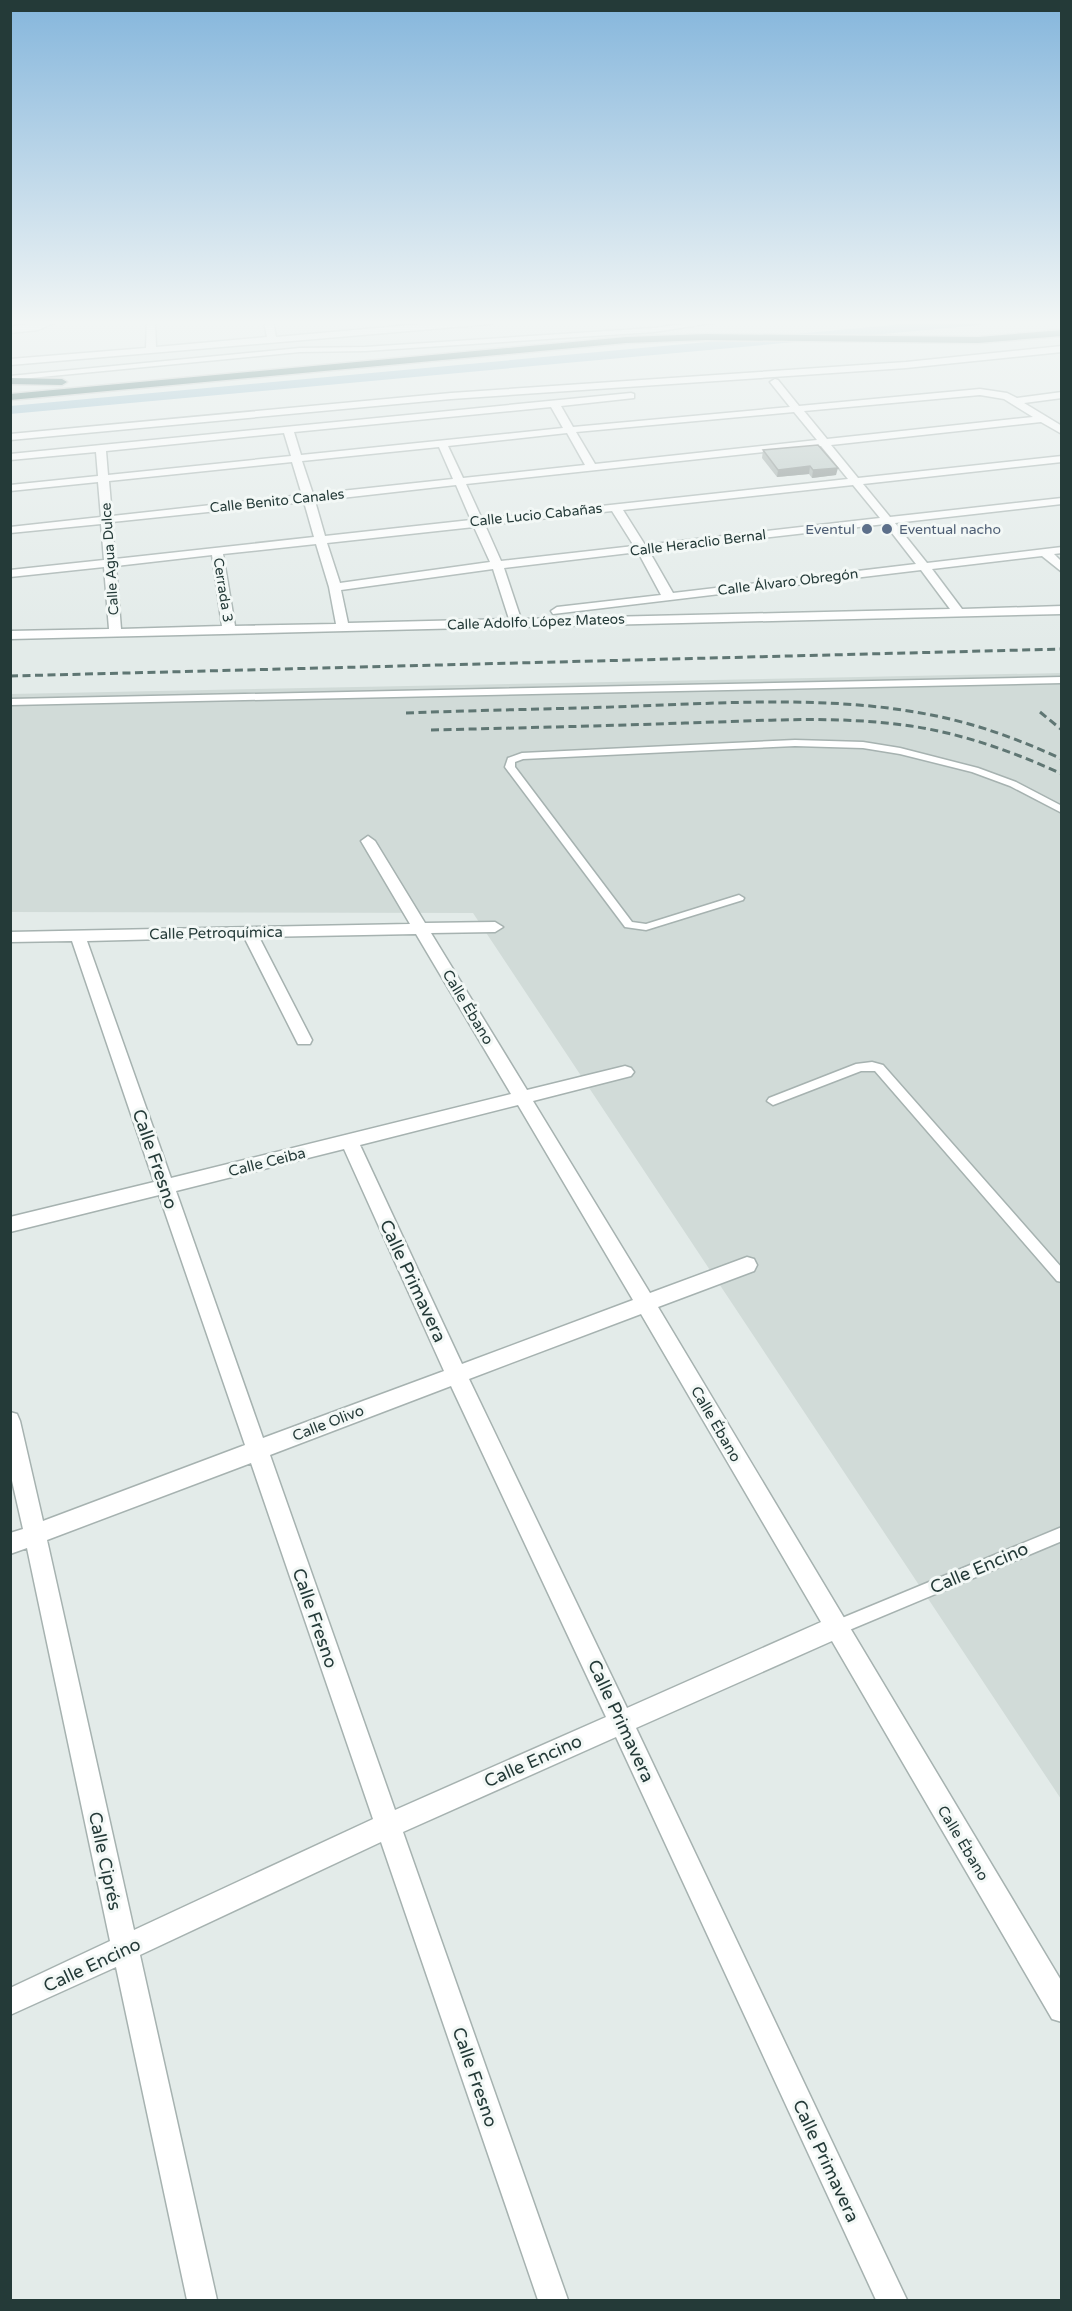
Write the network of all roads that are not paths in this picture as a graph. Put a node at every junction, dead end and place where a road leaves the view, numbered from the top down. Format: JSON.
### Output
{"nodes":[{"id":1,"x":98,"y":429,"type":"edge"},
{"id":2,"x":299,"y":429,"type":"edge"},
{"id":3,"x":582,"y":429,"type":"edge"},
{"id":4,"x":812,"y":429,"type":"edge"},
{"id":5,"x":953,"y":429,"type":"edge"},
{"id":6,"x":288,"y":430,"type":"junction"},
{"id":7,"x":570,"y":430,"type":"junction"},
{"id":8,"x":10,"y":437,"type":"edge"},
{"id":9,"x":442,"y":443,"type":"junction"},
{"id":10,"x":823,"y":443,"type":"junction"},
{"id":11,"x":101,"y":448,"type":"junction"},
{"id":12,"x":10,"y":457,"type":"edge"},
{"id":13,"x":298,"y":458,"type":"junction"},
{"id":14,"x":1062,"y":459,"type":"edge"},
{"id":15,"x":591,"y":467,"type":"junction"},
{"id":16,"x":104,"y":478,"type":"junction"},
{"id":17,"x":460,"y":481,"type":"junction"},
{"id":18,"x":856,"y":482,"type":"junction"},
{"id":19,"x":10,"y":488,"type":"edge"},
{"id":20,"x":308,"y":498,"type":"junction"},
{"id":21,"x":1062,"y":501,"type":"edge"},
{"id":22,"x":615,"y":507,"type":"junction"},
{"id":23,"x":107,"y":520,"type":"junction"},
{"id":24,"x":888,"y":521,"type":"junction"},
{"id":25,"x":476,"y":522,"type":"junction"},
{"id":26,"x":10,"y":530,"type":"edge"},
{"id":27,"x":321,"y":539,"type":"junction"},
{"id":28,"x":642,"y":549,"type":"junction"},
{"id":29,"x":1062,"y":550,"type":"edge"},
{"id":30,"x":217,"y":551,"type":"junction"},
{"id":31,"x":1045,"y":552,"type":"junction"},
{"id":32,"x":110,"y":563,"type":"junction"},
{"id":33,"x":497,"y":565,"type":"junction"},
{"id":34,"x":924,"y":566,"type":"junction"},
{"id":35,"x":1062,"y":569,"type":"edge"},
{"id":36,"x":10,"y":574,"type":"edge"},
{"id":37,"x":335,"y":587,"type":"junction"},
{"id":38,"x":668,"y":596,"type":"junction"},
{"id":39,"x":1062,"y":609,"type":"edge"},
{"id":40,"x":958,"y":611,"type":"junction"},
{"id":41,"x":515,"y":620,"type":"junction"},
{"id":42,"x":343,"y":627,"type":"junction"},
{"id":43,"x":229,"y":629,"type":"junction"},
{"id":44,"x":115,"y":633,"type":"junction"},
{"id":45,"x":10,"y":635,"type":"edge"},
{"id":46,"x":1062,"y":680,"type":"edge"},
{"id":47,"x":10,"y":702,"type":"edge"},
{"id":48,"x":1062,"y":810,"type":"edge"},
{"id":49,"x":368,"y":841,"type":"dead end"},
{"id":50,"x":739,"y":898,"type":"dead end"},
{"id":51,"x":495,"y":927,"type":"dead end"},
{"id":52,"x":421,"y":928,"type":"junction"},
{"id":53,"x":249,"y":932,"type":"junction"},
{"id":54,"x":78,"y":936,"type":"junction"},
{"id":55,"x":10,"y":937,"type":"edge"},
{"id":56,"x":304,"y":1040,"type":"dead end"},
{"id":57,"x":626,"y":1072,"type":"dead end"},
{"id":58,"x":523,"y":1097,"type":"junction"},
{"id":59,"x":773,"y":1101,"type":"dead end"},
{"id":60,"x":349,"y":1141,"type":"junction"},
{"id":61,"x":164,"y":1187,"type":"junction"},
{"id":62,"x":10,"y":1225,"type":"edge"},
{"id":63,"x":747,"y":1265,"type":"dead end"},
{"id":64,"x":1062,"y":1277,"type":"edge"},
{"id":65,"x":646,"y":1304,"type":"junction"},
{"id":66,"x":456,"y":1374,"type":"junction"},
{"id":67,"x":10,"y":1421,"type":"edge"},
{"id":68,"x":256,"y":1451,"type":"junction"},
{"id":69,"x":34,"y":1534,"type":"junction"},
{"id":70,"x":1062,"y":1534,"type":"edge"},
{"id":71,"x":10,"y":1544,"type":"edge"},
{"id":72,"x":835,"y":1628,"type":"junction"},
{"id":73,"x":621,"y":1722,"type":"junction"},
{"id":74,"x":387,"y":1826,"type":"junction"},
{"id":75,"x":125,"y":1951,"type":"junction"},
{"id":76,"x":10,"y":2002,"type":"edge"},
{"id":77,"x":1062,"y":2009,"type":"edge"},
{"id":78,"x":202,"y":2301,"type":"edge"},
{"id":79,"x":553,"y":2301,"type":"edge"},
{"id":80,"x":892,"y":2301,"type":"edge"}],
"edges":[{"from":1,"to":8,"type":"street"},
{"from":2,"to":6,"type":"street"},
{"from":3,"to":7,"type":"street"},
{"from":4,"to":10,"type":"street"},
{"from":5,"to":10,"type":"street","name":"Calle Benito Canales"},
{"from":6,"to":11,"type":"street"},
{"from":6,"to":13,"type":"street"},
{"from":7,"to":9,"type":"street"},
{"from":7,"to":15,"type":"street"},
{"from":9,"to":13,"type":"street"},
{"from":9,"to":17,"type":"street"},
{"from":10,"to":15,"type":"street","name":"Calle Benito Canales"},
{"from":10,"to":18,"type":"street"},
{"from":11,"to":12,"type":"street"},
{"from":11,"to":16,"type":"street","name":"Calle Agua Dulce"},
{"from":13,"to":16,"type":"street"},
{"from":13,"to":20,"type":"street"},
{"from":14,"to":18,"type":"street","name":"Calle Lucio Cabañas"},
{"from":15,"to":17,"type":"street","name":"Calle Benito Canales"},
{"from":16,"to":19,"type":"street"},
{"from":16,"to":23,"type":"street","name":"Calle Agua Dulce"},
{"from":17,"to":20,"type":"street","name":"Calle Benito Canales"},
{"from":17,"to":25,"type":"street"},
{"from":18,"to":22,"type":"street","name":"Calle Lucio Cabañas"},
{"from":18,"to":24,"type":"street"},
{"from":20,"to":23,"type":"street","name":"Calle Benito Canales"},
{"from":20,"to":27,"type":"street"},
{"from":21,"to":24,"type":"street","name":"Calle Heraclio Bernal"},
{"from":22,"to":25,"type":"street","name":"Calle Lucio Cabañas"},
{"from":22,"to":28,"type":"street"},
{"from":23,"to":26,"type":"street","name":"Calle Benito Canales"},
{"from":23,"to":32,"type":"street","name":"Calle Agua Dulce"},
{"from":24,"to":28,"type":"street","name":"Calle Heraclio Bernal"},
{"from":24,"to":34,"type":"street"},
{"from":25,"to":27,"type":"street","name":"Calle Lucio Cabañas"},
{"from":25,"to":33,"type":"street"},
{"from":27,"to":30,"type":"street","name":"Calle Lucio Cabañas"},
{"from":27,"to":37,"type":"street"},
{"from":28,"to":33,"type":"street","name":"Calle Heraclio Bernal"},
{"from":28,"to":38,"type":"street"},
{"from":29,"to":31,"type":"street","name":"Calle Álvaro Obregón"},
{"from":30,"to":32,"type":"street","name":"Calle Lucio Cabañas"},
{"from":30,"to":43,"type":"street","name":"Cerrada 3"},
{"from":31,"to":34,"type":"street","name":"Calle Álvaro Obregón"},
{"from":31,"to":35,"type":"street"},
{"from":32,"to":36,"type":"street","name":"Calle Lucio Cabañas"},
{"from":32,"to":44,"type":"street","name":"Calle Agua Dulce"},
{"from":33,"to":37,"type":"street","name":"Calle Heraclio Bernal"},
{"from":33,"to":41,"type":"street"},
{"from":34,"to":38,"type":"street","name":"Calle Álvaro Obregón"},
{"from":34,"to":40,"type":"street"},
{"from":37,"to":42,"type":"street"},
{"from":38,"to":41,"type":"street","name":"Calle Álvaro Obregón"},
{"from":39,"to":40,"type":"street","name":"Calle Adolfo López Mateos"},
{"from":40,"to":41,"type":"street","name":"Calle Adolfo López Mateos"},
{"from":41,"to":42,"type":"street","name":"Calle Adolfo López Mateos"},
{"from":42,"to":43,"type":"street","name":"Calle Adolfo López Mateos"},
{"from":43,"to":44,"type":"street","name":"Calle Adolfo López Mateos"},
{"from":44,"to":45,"type":"street","name":"Calle Adolfo López Mateos"},
{"from":46,"to":47,"type":"lane"},
{"from":48,"to":50,"type":"lane"},
{"from":49,"to":52,"type":"street","name":"Calle Ébano"},
{"from":51,"to":52,"type":"street","name":"Calle Petroquímica"},
{"from":52,"to":53,"type":"street","name":"Calle Petroquímica"},
{"from":52,"to":58,"type":"street","name":"Calle Ébano"},
{"from":53,"to":54,"type":"street","name":"Calle Petroquímica"},
{"from":53,"to":56,"type":"street"},
{"from":54,"to":55,"type":"street","name":"Calle Petroquímica"},
{"from":54,"to":61,"type":"street","name":"Calle Fresno"},
{"from":57,"to":58,"type":"street","name":"Calle Ceiba"},
{"from":58,"to":60,"type":"street","name":"Calle Ceiba"},
{"from":58,"to":65,"type":"street","name":"Calle Ébano"},
{"from":59,"to":64,"type":"lane"},
{"from":60,"to":61,"type":"street","name":"Calle Ceiba"},
{"from":60,"to":66,"type":"street","name":"Calle Primavera"},
{"from":61,"to":62,"type":"street","name":"Calle Ceiba"},
{"from":61,"to":68,"type":"street","name":"Calle Fresno"},
{"from":63,"to":65,"type":"street","name":"Calle Olivo"},
{"from":65,"to":66,"type":"street","name":"Calle Olivo"},
{"from":65,"to":72,"type":"street","name":"Calle Ébano"},
{"from":66,"to":68,"type":"street","name":"Calle Olivo"},
{"from":66,"to":73,"type":"street","name":"Calle Primavera"},
{"from":67,"to":69,"type":"street","name":"Calle Ciprés"},
{"from":68,"to":69,"type":"street","name":"Calle Olivo"},
{"from":68,"to":74,"type":"street","name":"Calle Fresno"},
{"from":69,"to":71,"type":"street","name":"Calle Olivo"},
{"from":69,"to":75,"type":"street","name":"Calle Ciprés"},
{"from":70,"to":72,"type":"lane","name":"Calle Encino"},
{"from":72,"to":73,"type":"street","name":"Calle Encino"},
{"from":72,"to":77,"type":"street","name":"Calle Ébano"},
{"from":73,"to":74,"type":"street","name":"Calle Encino"},
{"from":73,"to":80,"type":"street","name":"Calle Primavera"},
{"from":74,"to":75,"type":"street","name":"Calle Encino"},
{"from":74,"to":79,"type":"street","name":"Calle Fresno"},
{"from":75,"to":76,"type":"street","name":"Calle Encino"},
{"from":75,"to":78,"type":"street","name":"Calle Ciprés"}]}
